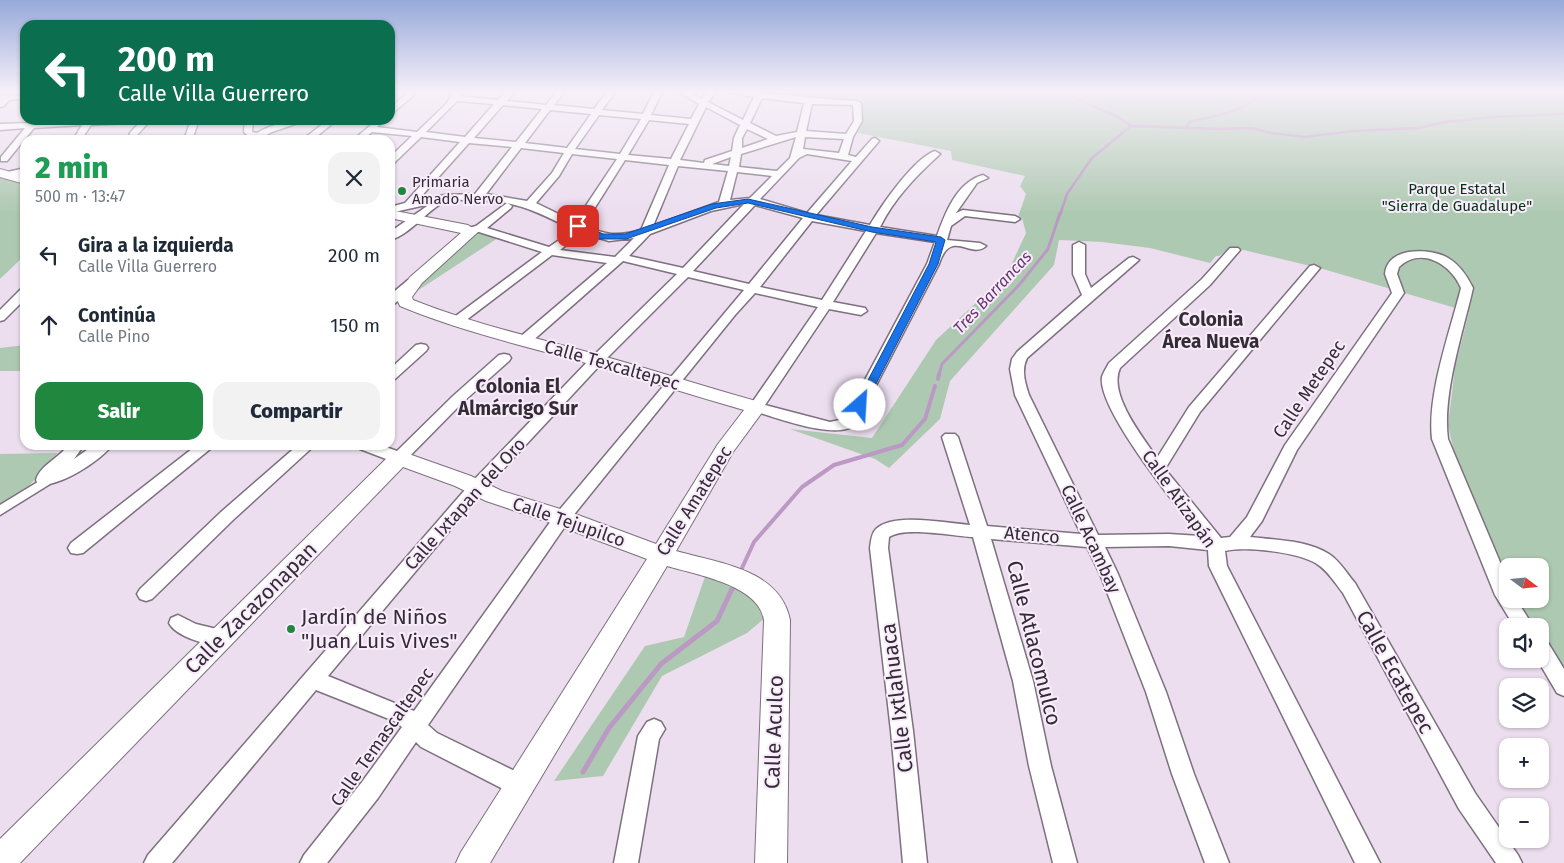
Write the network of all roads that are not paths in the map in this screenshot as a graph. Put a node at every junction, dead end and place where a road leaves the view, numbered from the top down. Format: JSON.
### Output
{"nodes":[{"id":1,"x":402,"y":132,"type":"edge"},
{"id":2,"x":474,"y":132,"type":"edge"},
{"id":3,"x":528,"y":132,"type":"edge"},
{"id":4,"x":582,"y":132,"type":"edge"},
{"id":5,"x":637,"y":132,"type":"edge"},
{"id":6,"x":690,"y":132,"type":"edge"},
{"id":7,"x":741,"y":132,"type":"edge"},
{"id":8,"x":762,"y":132,"type":"edge"},
{"id":9,"x":852,"y":132,"type":"edge"},
{"id":10,"x":801,"y":133,"type":"junction"},
{"id":11,"x":419,"y":134,"type":"junction"},
{"id":12,"x":849,"y":137,"type":"junction"},
{"id":13,"x":774,"y":138,"type":"junction"},
{"id":14,"x":467,"y":139,"type":"junction"},
{"id":15,"x":20,"y":141,"type":"edge"},
{"id":16,"x":875,"y":141,"type":"dead end"},
{"id":17,"x":518,"y":144,"type":"junction"},
{"id":18,"x":570,"y":150,"type":"junction"},
{"id":19,"x":737,"y":152,"type":"junction"},
{"id":20,"x":935,"y":154,"type":"dead end"},
{"id":21,"x":2,"y":155,"type":"edge"},
{"id":22,"x":623,"y":156,"type":"junction"},
{"id":23,"x":796,"y":156,"type":"junction"},
{"id":24,"x":395,"y":157,"type":"edge"},
{"id":25,"x":851,"y":157,"type":"junction"},
{"id":26,"x":676,"y":162,"type":"junction"},
{"id":27,"x":702,"y":164,"type":"junction"},
{"id":28,"x":732,"y":167,"type":"junction"},
{"id":29,"x":20,"y":172,"type":"edge"},
{"id":30,"x":3,"y":174,"type":"edge"},
{"id":31,"x":780,"y":174,"type":"junction"},
{"id":32,"x":983,"y":178,"type":"dead end"},
{"id":33,"x":20,"y":179,"type":"edge"},
{"id":34,"x":478,"y":197,"type":"junction"},
{"id":35,"x":444,"y":198,"type":"junction"},
{"id":36,"x":752,"y":201,"type":"junction"},
{"id":37,"x":409,"y":204,"type":"junction"},
{"id":38,"x":724,"y":204,"type":"junction"},
{"id":39,"x":529,"y":205,"type":"junction"},
{"id":40,"x":507,"y":206,"type":"dead end"},
{"id":41,"x":395,"y":208,"type":"edge"},
{"id":42,"x":395,"y":215,"type":"edge"},
{"id":43,"x":809,"y":216,"type":"junction"},
{"id":44,"x":415,"y":218,"type":"junction"},
{"id":45,"x":1015,"y":219,"type":"dead end"},
{"id":46,"x":946,"y":225,"type":"junction"},
{"id":47,"x":580,"y":227,"type":"junction"},
{"id":48,"x":475,"y":230,"type":"junction"},
{"id":49,"x":647,"y":230,"type":"junction"},
{"id":50,"x":872,"y":230,"type":"junction"},
{"id":51,"x":395,"y":233,"type":"edge"},
{"id":52,"x":939,"y":245,"type":"junction"},
{"id":53,"x":1079,"y":245,"type":"dead end"},
{"id":54,"x":980,"y":246,"type":"dead end"},
{"id":55,"x":1234,"y":250,"type":"dead end"},
{"id":56,"x":550,"y":251,"type":"junction"},
{"id":57,"x":620,"y":259,"type":"junction"},
{"id":58,"x":1133,"y":260,"type":"dead end"},
{"id":59,"x":1314,"y":268,"type":"dead end"},
{"id":60,"x":686,"y":272,"type":"junction"},
{"id":61,"x":416,"y":280,"type":"junction"},
{"id":62,"x":753,"y":288,"type":"junction"},
{"id":63,"x":1088,"y":296,"type":"junction"},
{"id":64,"x":20,"y":297,"type":"edge"},
{"id":65,"x":395,"y":297,"type":"edge"},
{"id":66,"x":825,"y":305,"type":"junction"},
{"id":67,"x":861,"y":311,"type":"dead end"},
{"id":68,"x":0,"y":317,"type":"edge"},
{"id":69,"x":457,"y":321,"type":"junction"},
{"id":70,"x":525,"y":340,"type":"junction"},
{"id":71,"x":421,"y":348,"type":"dead end"},
{"id":72,"x":504,"y":358,"type":"dead end"},
{"id":73,"x":596,"y":361,"type":"junction"},
{"id":74,"x":395,"y":371,"type":"edge"},
{"id":75,"x":673,"y":382,"type":"junction"},
{"id":76,"x":756,"y":407,"type":"junction"},
{"id":77,"x":950,"y":437,"type":"dead end"},
{"id":78,"x":73,"y":450,"type":"edge"},
{"id":79,"x":97,"y":450,"type":"edge"},
{"id":80,"x":201,"y":450,"type":"edge"},
{"id":81,"x":301,"y":450,"type":"edge"},
{"id":82,"x":378,"y":450,"type":"edge"},
{"id":83,"x":399,"y":458,"type":"junction"},
{"id":84,"x":1157,"y":470,"type":"junction"},
{"id":85,"x":46,"y":480,"type":"junction"},
{"id":86,"x":476,"y":488,"type":"junction"},
{"id":87,"x":0,"y":511,"type":"edge"},
{"id":88,"x":562,"y":518,"type":"junction"},
{"id":89,"x":980,"y":531,"type":"junction"},
{"id":90,"x":881,"y":534,"type":"joint"},
{"id":91,"x":1094,"y":541,"type":"junction"},
{"id":92,"x":1236,"y":542,"type":"junction"},
{"id":93,"x":1216,"y":544,"type":"junction"},
{"id":94,"x":77,"y":548,"type":"dead end"},
{"id":95,"x":661,"y":555,"type":"junction"},
{"id":96,"x":146,"y":594,"type":"dead end"},
{"id":97,"x":771,"y":601,"type":"joint"},
{"id":98,"x":1519,"y":618,"type":"edge"},
{"id":99,"x":178,"y":623,"type":"dead end"},
{"id":100,"x":222,"y":638,"type":"junction"},
{"id":101,"x":1549,"y":662,"type":"edge"},
{"id":102,"x":312,"y":679,"type":"junction"},
{"id":103,"x":1564,"y":687,"type":"edge"},
{"id":104,"x":415,"y":725,"type":"junction"},
{"id":105,"x":654,"y":729,"type":"dead end"},
{"id":106,"x":521,"y":786,"type":"junction"},
{"id":107,"x":0,"y":861,"type":"edge"},
{"id":108,"x":156,"y":863,"type":"edge"},
{"id":109,"x":312,"y":863,"type":"edge"},
{"id":110,"x":472,"y":863,"type":"edge"},
{"id":111,"x":626,"y":863,"type":"edge"},
{"id":112,"x":771,"y":863,"type":"edge"},
{"id":113,"x":915,"y":863,"type":"edge"},
{"id":114,"x":1065,"y":863,"type":"edge"},
{"id":115,"x":1217,"y":863,"type":"edge"},
{"id":116,"x":1368,"y":863,"type":"edge"},
{"id":117,"x":1510,"y":863,"type":"edge"}],
"edges":[{"from":1,"to":11,"type":"street"},
{"from":2,"to":14,"type":"street"},
{"from":3,"to":17,"type":"street"},
{"from":4,"to":18,"type":"street"},
{"from":5,"to":22,"type":"street"},
{"from":6,"to":26,"type":"street"},
{"from":7,"to":19,"type":"street"},
{"from":8,"to":13,"type":"street"},
{"from":9,"to":12,"type":"street"},
{"from":10,"to":12,"type":"street"},
{"from":10,"to":13,"type":"street"},
{"from":10,"to":23,"type":"street","name":"Calle Ixtapan del Oro"},
{"from":11,"to":14,"type":"street"},
{"from":11,"to":24,"type":"street"},
{"from":12,"to":25,"type":"street"},
{"from":13,"to":19,"type":"street"},
{"from":14,"to":17,"type":"street"},
{"from":14,"to":37,"type":"street"},
{"from":15,"to":21,"type":"street"},
{"from":16,"to":25,"type":"street","name":"Calle Temascaltepec"},
{"from":17,"to":18,"type":"street"},
{"from":17,"to":34,"type":"street"},
{"from":18,"to":22,"type":"street"},
{"from":18,"to":39,"type":"street"},
{"from":19,"to":27,"type":"street"},
{"from":19,"to":28,"type":"street"},
{"from":20,"to":50,"type":"street","name":"Calle Amatepec"},
{"from":22,"to":26,"type":"street"},
{"from":22,"to":47,"type":"street"},
{"from":23,"to":25,"type":"street"},
{"from":23,"to":31,"type":"street","name":"Calle Ixtapan del Oro"},
{"from":25,"to":43,"type":"street","name":"Calle Temascaltepec"},
{"from":26,"to":27,"type":"street"},
{"from":26,"to":49,"type":"street"},
{"from":27,"to":28,"type":"street"},
{"from":28,"to":31,"type":"street"},
{"from":28,"to":38,"type":"street"},
{"from":29,"to":30,"type":"street"},
{"from":30,"to":33,"type":"street"},
{"from":31,"to":36,"type":"street","name":"Calle Ixtapan del Oro"},
{"from":32,"to":46,"type":"street"},
{"from":34,"to":35,"type":"street"},
{"from":34,"to":39,"type":"street"},
{"from":35,"to":37,"type":"street"},
{"from":35,"to":44,"type":"street"},
{"from":36,"to":38,"type":"street"},
{"from":36,"to":43,"type":"street"},
{"from":36,"to":60,"type":"street","name":"Calle Ixtapan del Oro"},
{"from":37,"to":41,"type":"street"},
{"from":38,"to":49,"type":"street"},
{"from":39,"to":47,"type":"street"},
{"from":40,"to":48,"type":"street"},
{"from":42,"to":44,"type":"street"},
{"from":43,"to":50,"type":"street"},
{"from":43,"to":62,"type":"street","name":"Calle Temascaltepec"},
{"from":44,"to":48,"type":"street"},
{"from":44,"to":51,"type":"street"},
{"from":45,"to":46,"type":"street"},
{"from":46,"to":52,"type":"street"},
{"from":47,"to":49,"type":"street"},
{"from":47,"to":56,"type":"street"},
{"from":48,"to":56,"type":"street"},
{"from":48,"to":61,"type":"street"},
{"from":49,"to":57,"type":"street"},
{"from":50,"to":52,"type":"street"},
{"from":50,"to":66,"type":"street","name":"Calle Amatepec"},
{"from":52,"to":54,"type":"street"},
{"from":52,"to":76,"type":"street","name":"Calle Texcaltepec"},
{"from":53,"to":63,"type":"street"},
{"from":55,"to":84,"type":"street","name":"Calle Atizapán"},
{"from":56,"to":57,"type":"street"},
{"from":56,"to":69,"type":"street"},
{"from":57,"to":60,"type":"street"},
{"from":57,"to":70,"type":"street"},
{"from":58,"to":63,"type":"street","name":"Calle Acambay"},
{"from":59,"to":84,"type":"street"},
{"from":60,"to":62,"type":"street"},
{"from":60,"to":73,"type":"street","name":"Calle Ixtapan del Oro"},
{"from":61,"to":65,"type":"street"},
{"from":61,"to":69,"type":"street","name":"Calle Texcaltepec"},
{"from":62,"to":66,"type":"street"},
{"from":62,"to":75,"type":"street","name":"Calle Temascaltepec"},
{"from":63,"to":91,"type":"street","name":"Calle Acambay"},
{"from":64,"to":68,"type":"street"},
{"from":66,"to":67,"type":"street"},
{"from":66,"to":76,"type":"street","name":"Calle Amatepec"},
{"from":69,"to":70,"type":"street","name":"Calle Texcaltepec"},
{"from":70,"to":73,"type":"street","name":"Calle Texcaltepec"},
{"from":71,"to":74,"type":"street"},
{"from":72,"to":83,"type":"street","name":"Calle Zacazonapan"},
{"from":73,"to":75,"type":"street","name":"Calle Texcaltepec"},
{"from":73,"to":86,"type":"street","name":"Calle Ixtapan del Oro"},
{"from":75,"to":76,"type":"street","name":"Calle Texcaltepec"},
{"from":75,"to":88,"type":"street","name":"Calle Temascaltepec"},
{"from":76,"to":95,"type":"street","name":"Calle Amatepec"},
{"from":77,"to":89,"type":"street","name":"Calle Atlacomulco"},
{"from":78,"to":85,"type":"street"},
{"from":79,"to":85,"type":"street"},
{"from":80,"to":94,"type":"street"},
{"from":81,"to":96,"type":"street"},
{"from":82,"to":83,"type":"street","name":"Calle Tejupilco"},
{"from":83,"to":86,"type":"street","name":"Calle Tejupilco"},
{"from":83,"to":100,"type":"street","name":"Calle Zacazonapan"},
{"from":84,"to":93,"type":"street","name":"Calle Atizapán"},
{"from":85,"to":87,"type":"street"},
{"from":86,"to":88,"type":"street","name":"Calle Tejupilco"},
{"from":86,"to":102,"type":"street","name":"Calle Ixtapan del Oro"},
{"from":88,"to":95,"type":"street","name":"Calle Tejupilco"},
{"from":88,"to":104,"type":"street","name":"Calle Temascaltepec"},
{"from":89,"to":90,"type":"street","name":"Atenco"},
{"from":89,"to":91,"type":"street","name":"Atenco"},
{"from":89,"to":114,"type":"street","name":"Calle Atlacomulco"},
{"from":90,"to":113,"type":"street","name":"Calle Ixtlahuaca"},
{"from":91,"to":93,"type":"street","name":"Atenco"},
{"from":91,"to":115,"type":"street","name":"Calle Acambay"},
{"from":92,"to":93,"type":"street"},
{"from":92,"to":98,"type":"street","name":"Calle Metepec"},
{"from":92,"to":117,"type":"street","name":"Calle Ecatepec"},
{"from":93,"to":116,"type":"street","name":"Calle Atizapán"},
{"from":95,"to":97,"type":"street","name":"Calle Tejupilco"},
{"from":95,"to":106,"type":"street","name":"Calle Amatepec"},
{"from":97,"to":112,"type":"street","name":"Calle Aculco"},
{"from":99,"to":100,"type":"street"},
{"from":100,"to":107,"type":"street","name":"Calle Zacazonapan"},
{"from":101,"to":103,"type":"street"},
{"from":102,"to":104,"type":"street"},
{"from":102,"to":108,"type":"street","name":"Calle Ixtapan del Oro"},
{"from":104,"to":106,"type":"street"},
{"from":104,"to":109,"type":"street","name":"Calle Temascaltepec"},
{"from":105,"to":111,"type":"street"},
{"from":106,"to":110,"type":"street","name":"Calle Amatepec"}]}
